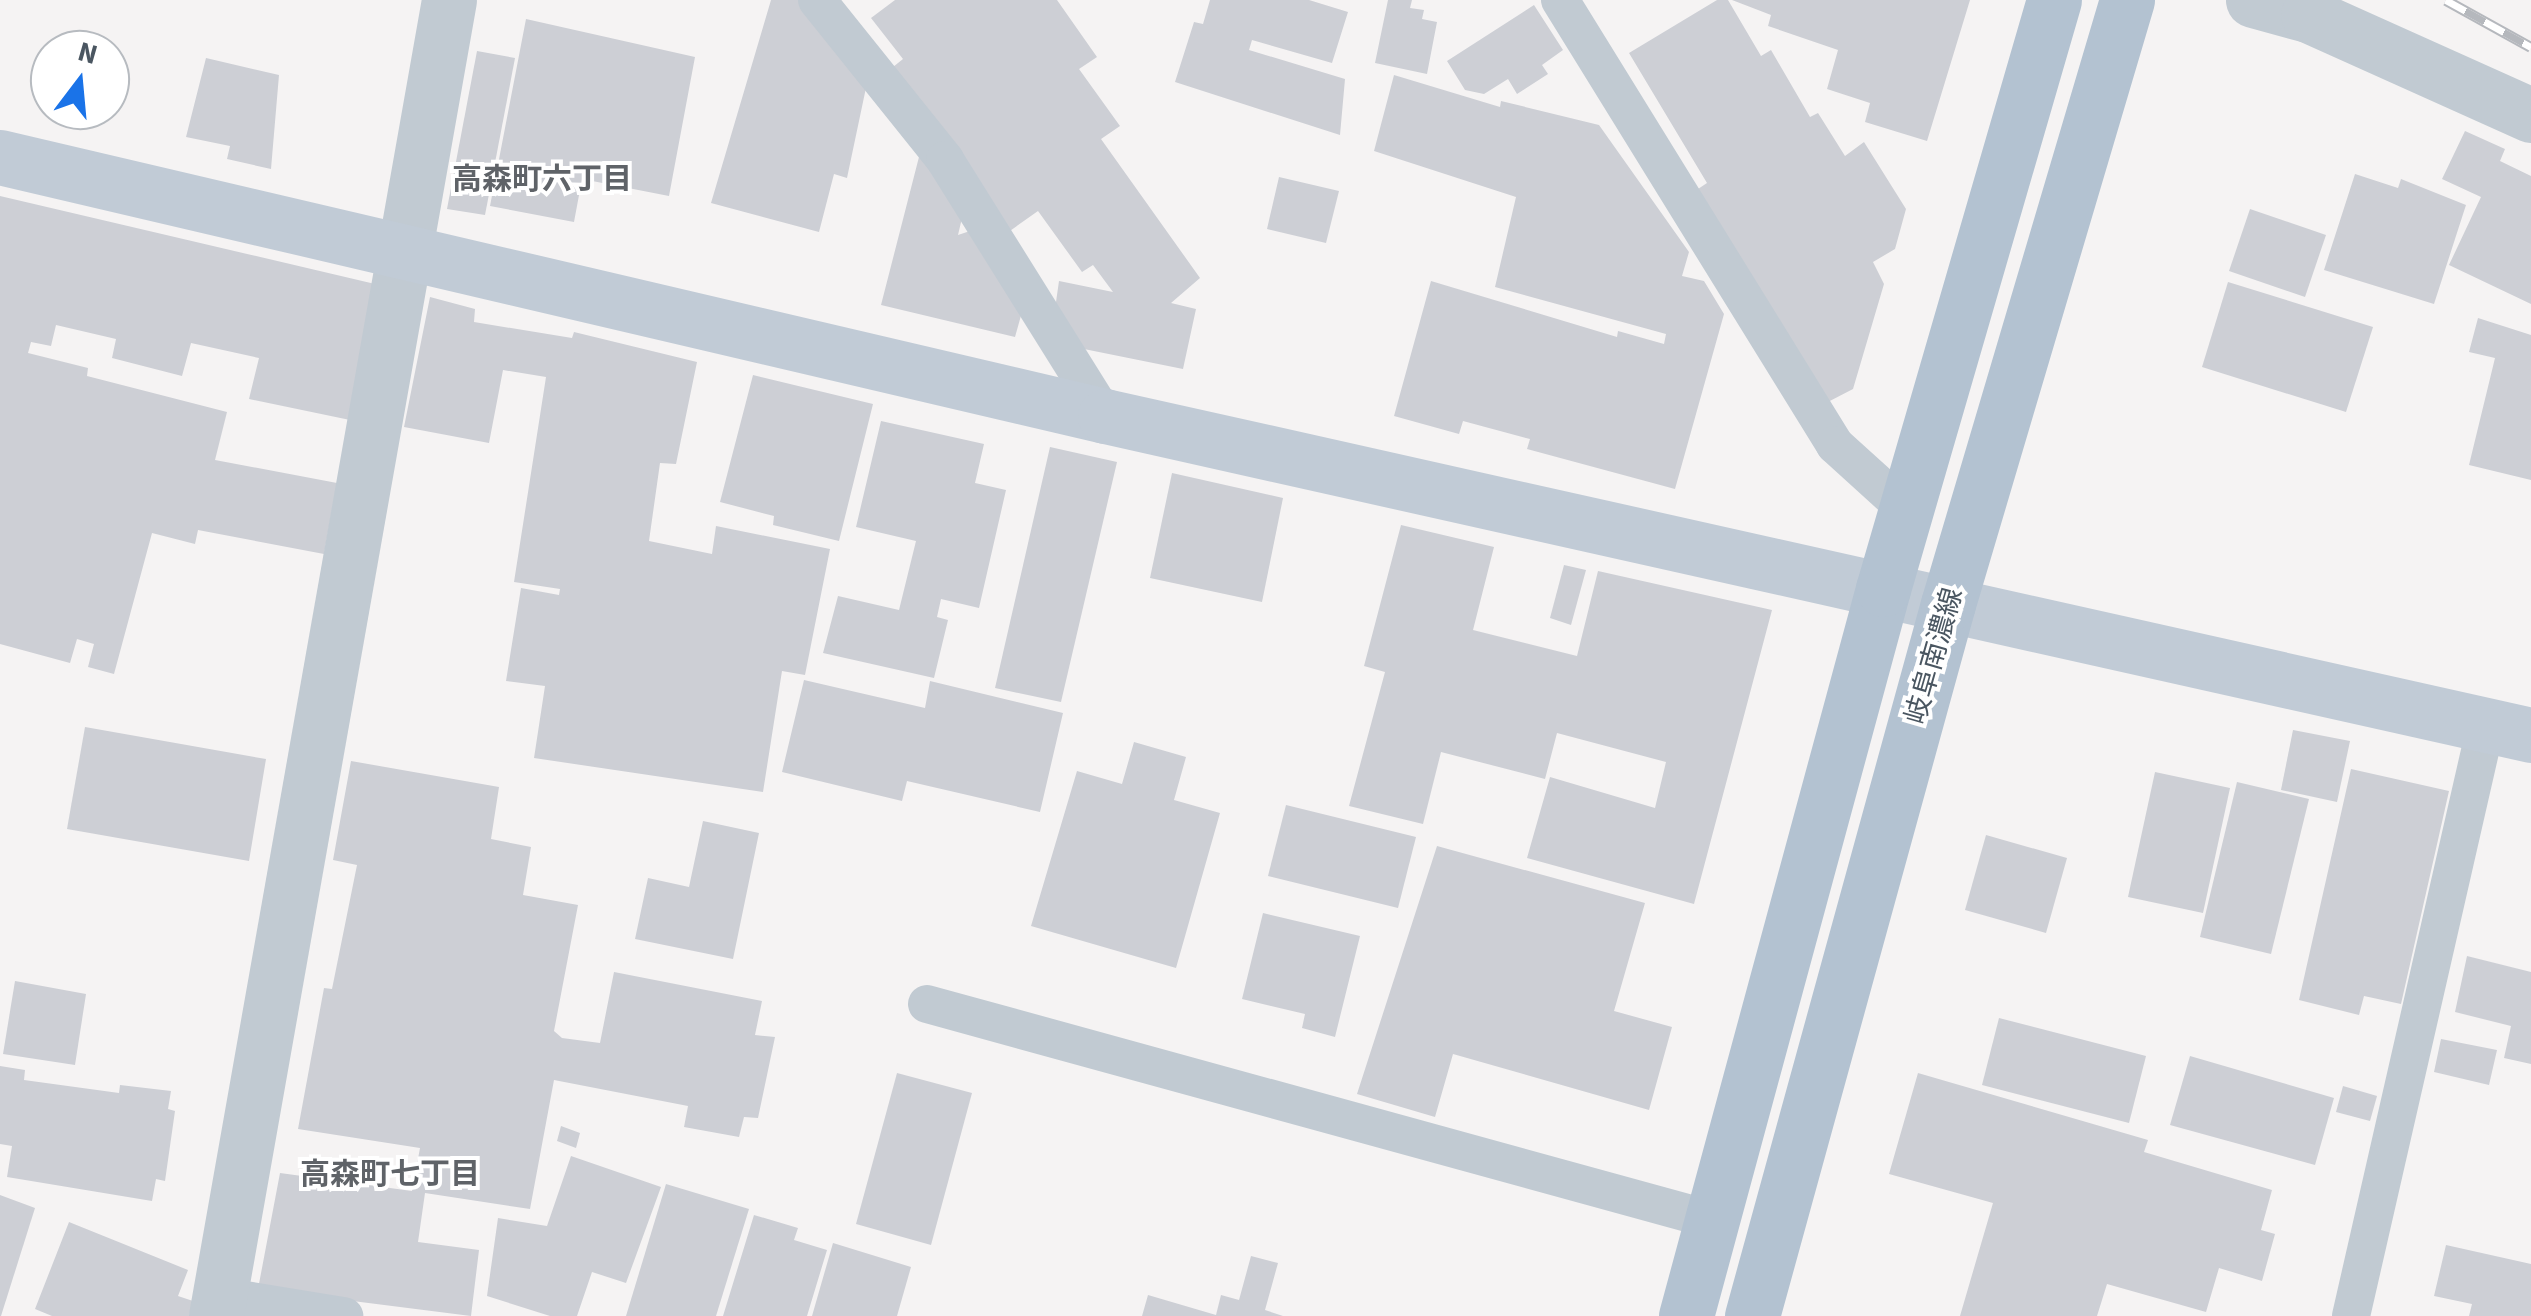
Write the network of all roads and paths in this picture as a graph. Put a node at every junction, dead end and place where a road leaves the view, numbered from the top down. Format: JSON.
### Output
{"nodes":[{"id":1,"x":449,"y":0,"type":"edge"},
{"id":2,"x":817,"y":0,"type":"edge"},
{"id":3,"x":1560,"y":0,"type":"edge"},
{"id":4,"x":2054,"y":0,"type":"edge"},
{"id":5,"x":2127,"y":0,"type":"edge"},
{"id":6,"x":2253,"y":0,"type":"edge"},
{"id":7,"x":2531,"y":114,"type":"edge"},
{"id":8,"x":0,"y":156,"type":"edge"},
{"id":9,"x":408,"y":254,"type":"junction"},
{"id":10,"x":1105,"y":416,"type":"junction"},
{"id":11,"x":1910,"y":512,"type":"junction"},
{"id":12,"x":1883,"y":589,"type":"junction"},
{"id":13,"x":1948,"y":604,"type":"junction"},
{"id":14,"x":2508,"y":730,"type":"edge"},
{"id":15,"x":926,"y":1004,"type":"dead end"},
{"id":16,"x":1713,"y":1220,"type":"junction"},
{"id":17,"x":218,"y":1306,"type":"edge"},
{"id":18,"x":344,"y":1316,"type":"edge"},
{"id":19,"x":1686,"y":1316,"type":"edge"},
{"id":20,"x":1752,"y":1316,"type":"edge"},
{"id":21,"x":2350,"y":1316,"type":"edge"}],
"edges":[{"from":1,"to":9,"type":"street"},
{"from":2,"to":10,"type":"lane"},
{"from":3,"to":11,"type":"lane"},
{"from":4,"to":11,"type":"main road"},
{"from":5,"to":13,"type":"main road","name":"岐阜南濃線"},
{"from":6,"to":7,"type":"street"},
{"from":8,"to":9,"type":"street"},
{"from":9,"to":10,"type":"street"},
{"from":9,"to":17,"type":"street"},
{"from":10,"to":12,"type":"street"},
{"from":11,"to":12,"type":"main road"},
{"from":12,"to":13,"type":"street"},
{"from":12,"to":16,"type":"main road"},
{"from":13,"to":14,"type":"street"},
{"from":13,"to":20,"type":"main road","name":"岐阜南濃線"},
{"from":14,"to":21,"type":"lane"},
{"from":15,"to":16,"type":"lane"},
{"from":16,"to":19,"type":"main road"},
{"from":17,"to":18,"type":"lane"}]}
